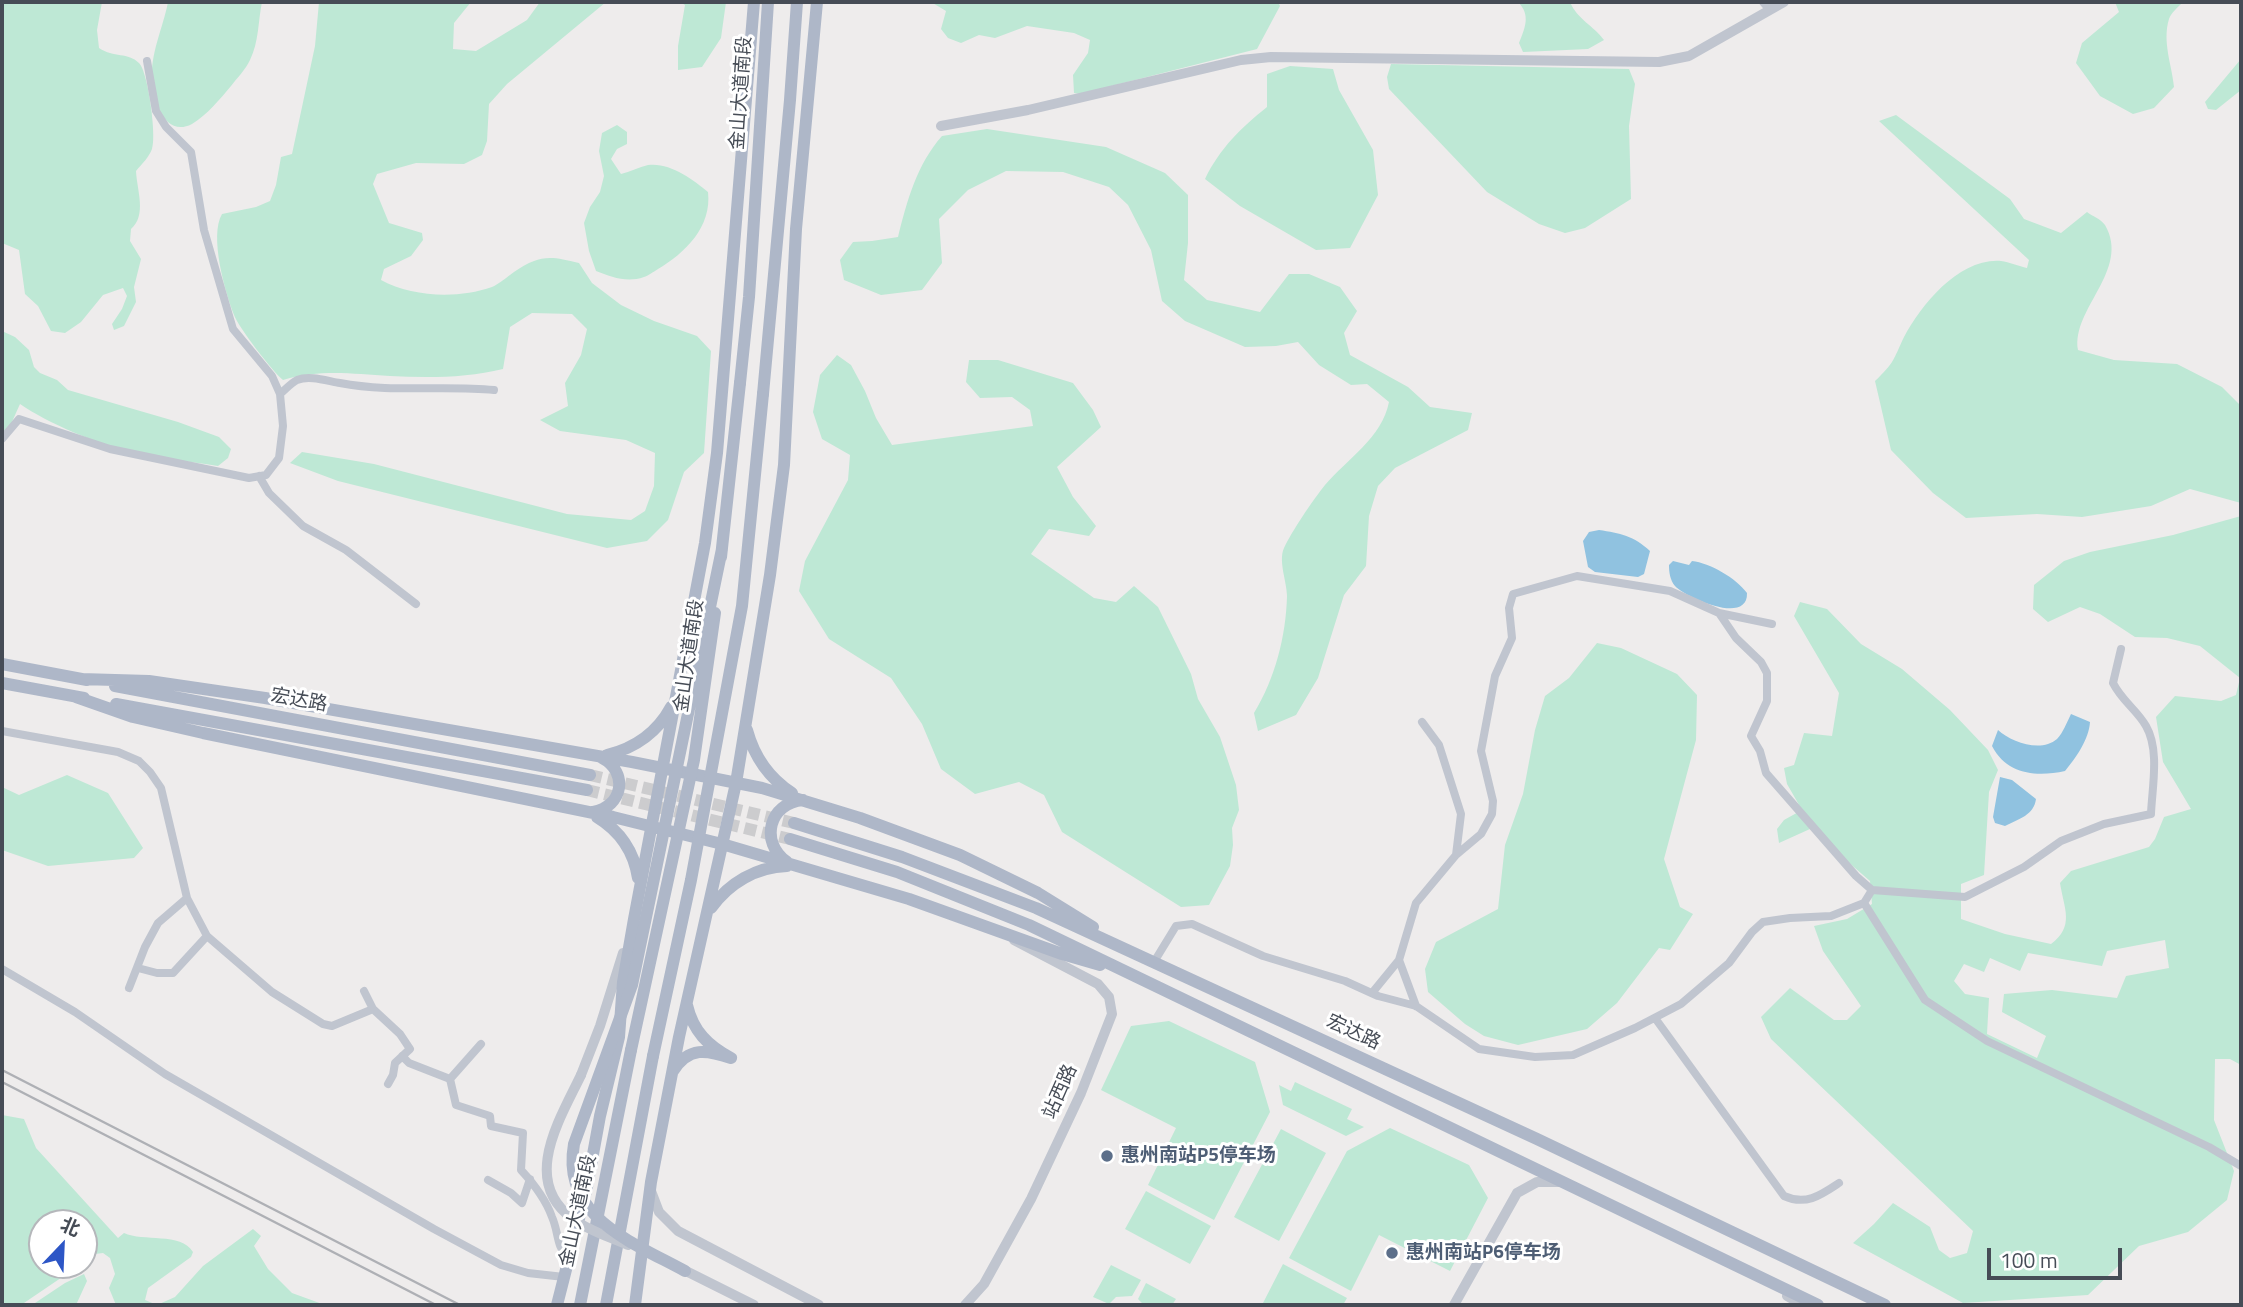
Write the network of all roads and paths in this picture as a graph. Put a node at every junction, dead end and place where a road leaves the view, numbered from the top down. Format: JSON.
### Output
{"nodes":[{"id":1,"x":754,"y":2,"type":"edge"},
{"id":2,"x":768,"y":2,"type":"edge"},
{"id":3,"x":797,"y":2,"type":"edge"},
{"id":4,"x":817,"y":2,"type":"edge"},
{"id":5,"x":1784,"y":2,"type":"edge"},
{"id":6,"x":1766,"y":6,"type":"edge"},
{"id":7,"x":147,"y":61,"type":"dead end"},
{"id":8,"x":761,"y":96,"type":"junction"},
{"id":9,"x":790,"y":100,"type":"junction"},
{"id":10,"x":941,"y":126,"type":"dead end"},
{"id":11,"x":738,"y":212,"type":"junction"},
{"id":12,"x":796,"y":229,"type":"junction"},
{"id":13,"x":494,"y":390,"type":"dead end"},
{"id":14,"x":280,"y":394,"type":"junction"},
{"id":15,"x":2,"y":439,"type":"edge"},
{"id":16,"x":259,"y":476,"type":"junction"},
{"id":17,"x":722,"y":549,"type":"junction"},
{"id":18,"x":416,"y":604,"type":"dead end"},
{"id":19,"x":1719,"y":613,"type":"junction"},
{"id":20,"x":1772,"y":624,"type":"dead end"},
{"id":21,"x":2121,"y":649,"type":"dead end"},
{"id":22,"x":2,"y":664,"type":"edge"},
{"id":23,"x":80,"y":679,"type":"junction"},
{"id":24,"x":2,"y":683,"type":"edge"},
{"id":25,"x":677,"y":690,"type":"junction"},
{"id":26,"x":76,"y":697,"type":"junction"},
{"id":27,"x":1422,"y":722,"type":"dead end"},
{"id":28,"x":746,"y":728,"type":"junction"},
{"id":29,"x":2,"y":731,"type":"edge"},
{"id":30,"x":599,"y":756,"type":"junction"},
{"id":31,"x":662,"y":768,"type":"junction"},
{"id":32,"x":590,"y":775,"type":"tunnel mouth"},
{"id":33,"x":736,"y":783,"type":"junction"},
{"id":34,"x":587,"y":790,"type":"tunnel mouth"},
{"id":35,"x":809,"y":802,"type":"junction"},
{"id":36,"x":586,"y":811,"type":"junction"},
{"id":37,"x":794,"y":822,"type":"tunnel mouth"},
{"id":38,"x":651,"y":827,"type":"junction"},
{"id":39,"x":790,"y":839,"type":"tunnel mouth"},
{"id":40,"x":722,"y":844,"type":"junction"},
{"id":41,"x":1456,"y":855,"type":"junction"},
{"id":42,"x":795,"y":865,"type":"junction"},
{"id":43,"x":639,"y":890,"type":"junction"},
{"id":44,"x":1872,"y":890,"type":"junction"},
{"id":45,"x":187,"y":898,"type":"junction"},
{"id":46,"x":1864,"y":903,"type":"junction"},
{"id":47,"x":708,"y":914,"type":"junction"},
{"id":48,"x":634,"y":919,"type":"junction"},
{"id":49,"x":1002,"y":932,"type":"junction"},
{"id":50,"x":207,"y":936,"type":"junction"},
{"id":51,"x":1135,"y":953,"type":"junction"},
{"id":52,"x":1399,"y":960,"type":"junction"},
{"id":53,"x":1154,"y":962,"type":"junction"},
{"id":54,"x":138,"y":968,"type":"junction"},
{"id":55,"x":2,"y":969,"type":"edge"},
{"id":56,"x":1126,"y":971,"type":"junction"},
{"id":57,"x":129,"y":988,"type":"dead end"},
{"id":58,"x":363,"y":991,"type":"dead end"},
{"id":59,"x":1372,"y":993,"type":"junction"},
{"id":60,"x":687,"y":1003,"type":"junction"},
{"id":61,"x":1416,"y":1006,"type":"junction"},
{"id":62,"x":373,"y":1009,"type":"junction"},
{"id":63,"x":1655,"y":1018,"type":"junction"},
{"id":64,"x":481,"y":1044,"type":"dead end"},
{"id":65,"x":402,"y":1056,"type":"junction"},
{"id":66,"x":672,"y":1075,"type":"junction"},
{"id":67,"x":450,"y":1079,"type":"junction"},
{"id":68,"x":388,"y":1084,"type":"dead end"},
{"id":69,"x":2241,"y":1166,"type":"edge"},
{"id":70,"x":530,"y":1179,"type":"junction"},
{"id":71,"x":488,"y":1180,"type":"dead end"},
{"id":72,"x":651,"y":1182,"type":"junction"},
{"id":73,"x":1839,"y":1183,"type":"dead end"},
{"id":74,"x":1568,"y":1184,"type":"junction"},
{"id":75,"x":568,"y":1258,"type":"junction"},
{"id":76,"x":685,"y":1271,"type":"junction"},
{"id":77,"x":564,"y":1278,"type":"junction"},
{"id":78,"x":1764,"y":1279,"type":"junction"},
{"id":79,"x":557,"y":1305,"type":"edge"},
{"id":80,"x":580,"y":1305,"type":"edge"},
{"id":81,"x":606,"y":1305,"type":"edge"},
{"id":82,"x":635,"y":1305,"type":"edge"},
{"id":83,"x":754,"y":1305,"type":"edge"},
{"id":84,"x":819,"y":1305,"type":"edge"},
{"id":85,"x":965,"y":1305,"type":"edge"},
{"id":86,"x":1454,"y":1305,"type":"edge"},
{"id":87,"x":1803,"y":1305,"type":"edge"},
{"id":88,"x":1818,"y":1305,"type":"edge"},
{"id":89,"x":1885,"y":1305,"type":"edge"}],
"edges":[{"from":1,"to":11,"type":"main road"},
{"from":2,"to":8,"type":"main road","name":"金山大道南段"},
{"from":3,"to":9,"type":"main road","name":"金山大道南段"},
{"from":4,"to":12,"type":"main road"},
{"from":5,"to":6,"type":"street"},
{"from":6,"to":10,"type":"street"},
{"from":7,"to":14,"type":"street"},
{"from":8,"to":11,"type":"main road"},
{"from":8,"to":17,"type":"main road","name":"金山大道南段","bridge":true},
{"from":9,"to":12,"type":"main road"},
{"from":9,"to":81,"type":"main road","name":"金山大道南段","bridge":true},
{"from":11,"to":25,"type":"main road"},
{"from":12,"to":28,"type":"main road"},
{"from":13,"to":14,"type":"street"},
{"from":14,"to":16,"type":"street"},
{"from":15,"to":16,"type":"street"},
{"from":16,"to":18,"type":"street"},
{"from":17,"to":76,"type":"main road","bridge":true},
{"from":17,"to":80,"type":"main road","name":"金山大道南段","bridge":true},
{"from":19,"to":20,"type":"street"},
{"from":19,"to":41,"type":"street"},
{"from":19,"to":44,"type":"street"},
{"from":21,"to":44,"type":"street"},
{"from":22,"to":23,"type":"main road","name":"宏达路"},
{"from":23,"to":30,"type":"main road"},
{"from":23,"to":32,"type":"main road","name":"宏达路"},
{"from":24,"to":26,"type":"main road","name":"宏达路"},
{"from":25,"to":30,"type":"main road"},
{"from":25,"to":31,"type":"main road"},
{"from":26,"to":34,"type":"main road","name":"宏达路"},
{"from":26,"to":36,"type":"main road"},
{"from":27,"to":41,"type":"street"},
{"from":28,"to":33,"type":"main road"},
{"from":28,"to":35,"type":"main road"},
{"from":29,"to":45,"type":"street"},
{"from":30,"to":31,"type":"main road"},
{"from":30,"to":36,"type":"main road"},
{"from":31,"to":33,"type":"main road"},
{"from":31,"to":38,"type":"main road"},
{"from":33,"to":35,"type":"main road"},
{"from":33,"to":40,"type":"main road"},
{"from":35,"to":42,"type":"main road"},
{"from":35,"to":51,"type":"main road"},
{"from":36,"to":38,"type":"main road"},
{"from":36,"to":43,"type":"main road"},
{"from":37,"to":51,"type":"main road","name":"宏达路"},
{"from":38,"to":40,"type":"main road"},
{"from":38,"to":43,"type":"main road"},
{"from":39,"to":56,"type":"main road"},
{"from":40,"to":42,"type":"main road"},
{"from":40,"to":47,"type":"main road"},
{"from":41,"to":52,"type":"street"},
{"from":42,"to":47,"type":"main road"},
{"from":42,"to":49,"type":"main road"},
{"from":43,"to":48,"type":"main road"},
{"from":44,"to":46,"type":"street"},
{"from":45,"to":50,"type":"street"},
{"from":45,"to":54,"type":"street"},
{"from":46,"to":63,"type":"street"},
{"from":46,"to":69,"type":"street"},
{"from":47,"to":60,"type":"main road"},
{"from":48,"to":75,"type":"main road"},
{"from":48,"to":76,"type":"street","bridge":true},
{"from":49,"to":56,"type":"main road"},
{"from":49,"to":85,"type":"street","name":"站西路"},
{"from":50,"to":54,"type":"street"},
{"from":50,"to":62,"type":"street"},
{"from":51,"to":53,"type":"main road","name":"宏达路"},
{"from":52,"to":59,"type":"street"},
{"from":52,"to":61,"type":"street"},
{"from":53,"to":59,"type":"street"},
{"from":53,"to":89,"type":"main road","name":"宏达路"},
{"from":54,"to":57,"type":"street"},
{"from":55,"to":77,"type":"street"},
{"from":56,"to":74,"type":"main road"},
{"from":58,"to":62,"type":"street"},
{"from":59,"to":61,"type":"street"},
{"from":60,"to":66,"type":"main road"},
{"from":60,"to":66,"type":"main road"},
{"from":61,"to":63,"type":"street"},
{"from":62,"to":65,"type":"street"},
{"from":63,"to":73,"type":"street"},
{"from":64,"to":67,"type":"street"},
{"from":65,"to":67,"type":"street"},
{"from":65,"to":68,"type":"street"},
{"from":66,"to":72,"type":"main road"},
{"from":67,"to":70,"type":"street"},
{"from":70,"to":71,"type":"street"},
{"from":70,"to":75,"type":"street"},
{"from":72,"to":82,"type":"main road"},
{"from":72,"to":84,"type":"street"},
{"from":74,"to":78,"type":"main road"},
{"from":74,"to":86,"type":"street"},
{"from":75,"to":77,"type":"main road"},
{"from":76,"to":83,"type":"street","bridge":true},
{"from":77,"to":79,"type":"main road"},
{"from":78,"to":87,"type":"street"},
{"from":78,"to":88,"type":"main road"}]}
